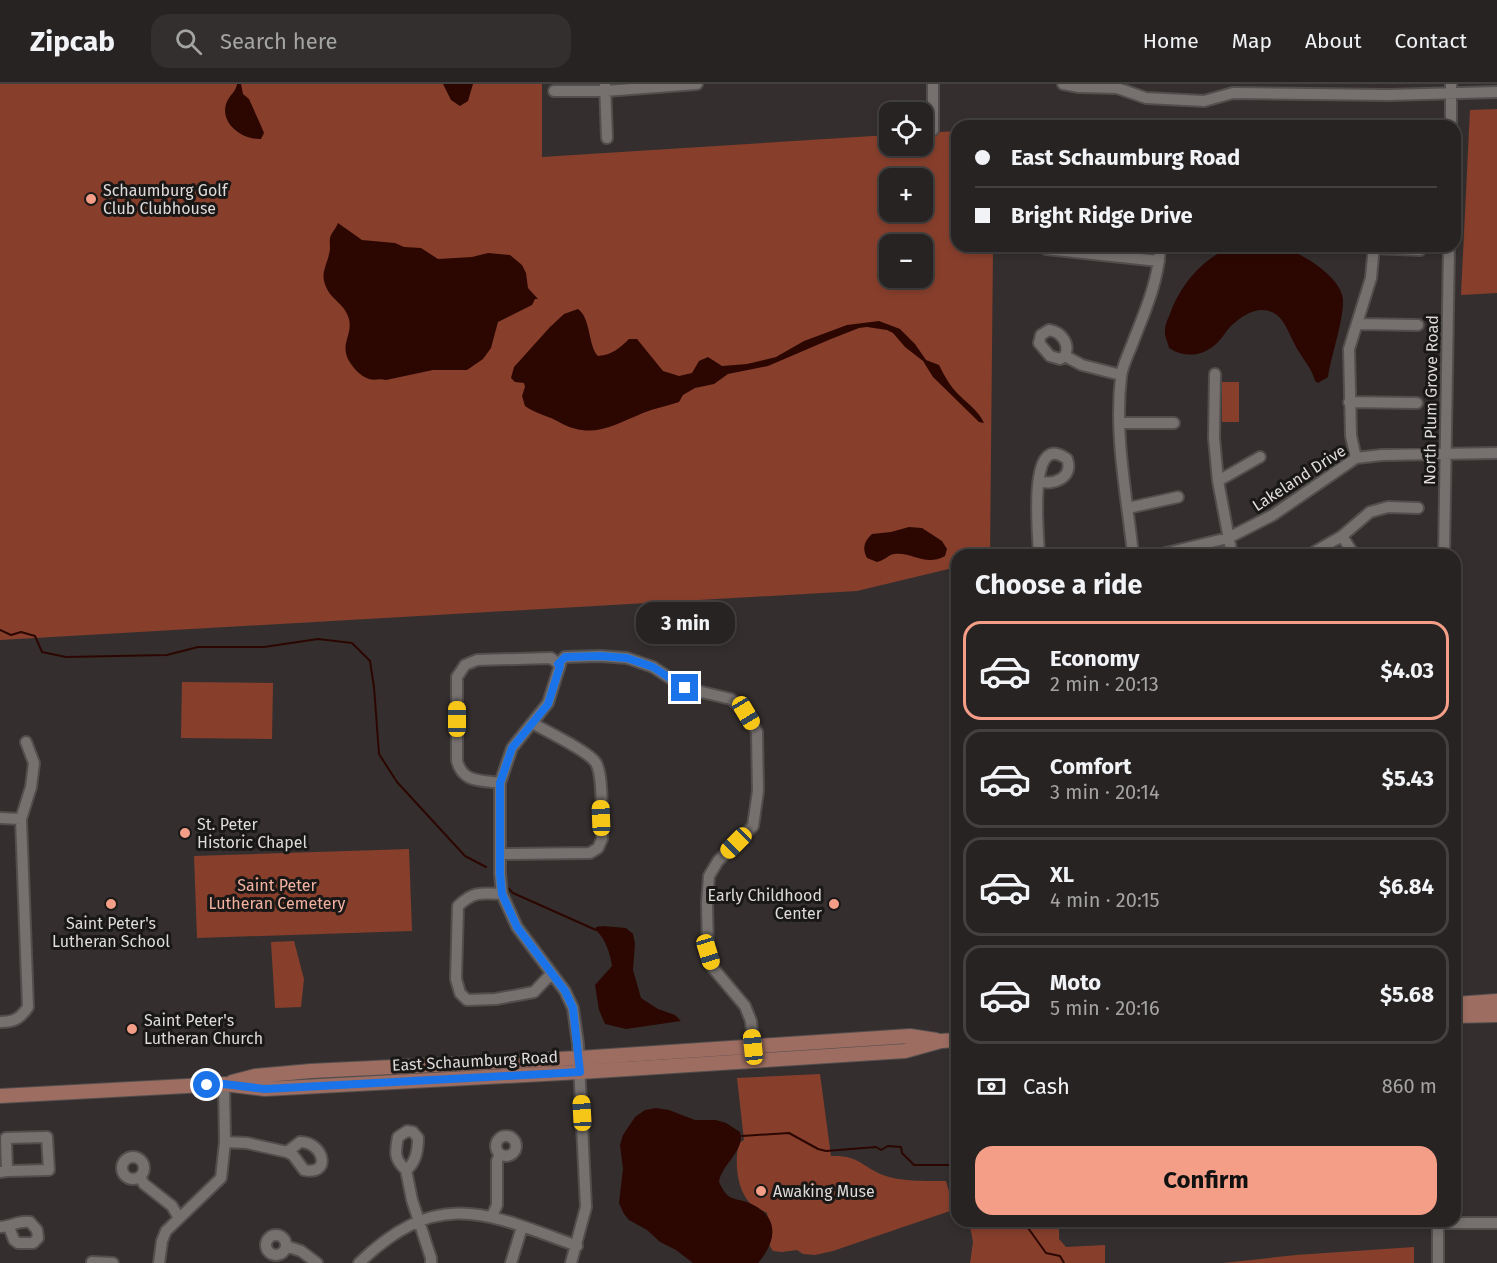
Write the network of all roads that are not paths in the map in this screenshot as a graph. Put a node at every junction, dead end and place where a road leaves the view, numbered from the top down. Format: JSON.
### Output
{"nodes":[{"id":1,"x":698,"y":84,"type":"edge"},
{"id":2,"x":933,"y":84,"type":"edge"},
{"id":3,"x":1063,"y":84,"type":"edge"},
{"id":4,"x":605,"y":87,"type":"edge"},
{"id":5,"x":1451,"y":89,"type":"edge"},
{"id":6,"x":554,"y":91,"type":"dead end"},
{"id":7,"x":1497,"y":92,"type":"edge"},
{"id":8,"x":933,"y":102,"type":"edge"},
{"id":9,"x":1451,"y":120,"type":"edge"},
{"id":10,"x":607,"y":138,"type":"dead end"},
{"id":11,"x":1079,"y":252,"type":"edge"},
{"id":12,"x":1160,"y":252,"type":"edge"},
{"id":13,"x":1374,"y":252,"type":"edge"},
{"id":14,"x":1449,"y":252,"type":"edge"},
{"id":15,"x":1159,"y":261,"type":"junction"},
{"id":16,"x":1358,"y":324,"type":"junction"},
{"id":17,"x":1418,"y":325,"type":"dead end"},
{"id":18,"x":1065,"y":356,"type":"dead end"},
{"id":19,"x":1215,"y":374,"type":"dead end"},
{"id":20,"x":1121,"y":375,"type":"junction"},
{"id":21,"x":1349,"y":402,"type":"junction"},
{"id":22,"x":1417,"y":403,"type":"dead end"},
{"id":23,"x":1119,"y":423,"type":"junction"},
{"id":24,"x":1174,"y":423,"type":"dead end"},
{"id":25,"x":1497,"y":453,"type":"edge"},
{"id":26,"x":1445,"y":454,"type":"junction"},
{"id":27,"x":1260,"y":457,"type":"dead end"},
{"id":28,"x":1356,"y":458,"type":"junction"},
{"id":29,"x":1039,"y":481,"type":"dead end"},
{"id":30,"x":1218,"y":481,"type":"junction"},
{"id":31,"x":1178,"y":497,"type":"dead end"},
{"id":32,"x":1128,"y":508,"type":"junction"},
{"id":33,"x":1418,"y":508,"type":"dead end"},
{"id":34,"x":1342,"y":536,"type":"junction"},
{"id":35,"x":1228,"y":538,"type":"junction"},
{"id":36,"x":1039,"y":549,"type":"edge"},
{"id":37,"x":1132,"y":549,"type":"edge"},
{"id":38,"x":1183,"y":549,"type":"edge"},
{"id":39,"x":1231,"y":549,"type":"edge"},
{"id":40,"x":1319,"y":549,"type":"edge"},
{"id":41,"x":1350,"y":549,"type":"edge"},
{"id":42,"x":1444,"y":549,"type":"edge"},
{"id":43,"x":559,"y":665,"type":"junction"},
{"id":44,"x":532,"y":723,"type":"junction"},
{"id":45,"x":26,"y":742,"type":"dead end"},
{"id":46,"x":500,"y":783,"type":"junction"},
{"id":47,"x":0,"y":818,"type":"edge"},
{"id":48,"x":21,"y":819,"type":"junction"},
{"id":49,"x":500,"y":854,"type":"junction"},
{"id":50,"x":502,"y":894,"type":"junction"},
{"id":51,"x":551,"y":974,"type":"junction"},
{"id":52,"x":1497,"y":1001,"type":"edge"},
{"id":53,"x":1461,"y":1004,"type":"edge"},
{"id":54,"x":1497,"y":1015,"type":"edge"},
{"id":55,"x":1461,"y":1016,"type":"edge"},
{"id":56,"x":0,"y":1022,"type":"edge"},
{"id":57,"x":951,"y":1040,"type":"edge"},
{"id":58,"x":754,"y":1054,"type":"junction"},
{"id":59,"x":580,"y":1065,"type":"junction"},
{"id":60,"x":224,"y":1084,"type":"junction"},
{"id":61,"x":0,"y":1096,"type":"edge"},
{"id":62,"x":225,"y":1142,"type":"junction"},
{"id":63,"x":287,"y":1152,"type":"dead end"},
{"id":64,"x":500,"y":1154,"type":"dead end"},
{"id":65,"x":406,"y":1170,"type":"dead end"},
{"id":66,"x":3,"y":1172,"type":"edge"},
{"id":67,"x":140,"y":1177,"type":"dead end"},
{"id":68,"x":492,"y":1216,"type":"junction"},
{"id":69,"x":178,"y":1218,"type":"junction"},
{"id":70,"x":419,"y":1222,"type":"junction"},
{"id":71,"x":1461,"y":1222,"type":"edge"},
{"id":72,"x":1497,"y":1223,"type":"edge"},
{"id":73,"x":522,"y":1227,"type":"junction"},
{"id":74,"x":1438,"y":1227,"type":"edge"},
{"id":75,"x":286,"y":1246,"type":"dead end"},
{"id":76,"x":577,"y":1246,"type":"junction"},
{"id":77,"x":92,"y":1262,"type":"edge"},
{"id":78,"x":113,"y":1263,"type":"edge"},
{"id":79,"x":159,"y":1263,"type":"edge"},
{"id":80,"x":317,"y":1263,"type":"edge"},
{"id":81,"x":359,"y":1263,"type":"edge"},
{"id":82,"x":431,"y":1263,"type":"edge"},
{"id":83,"x":511,"y":1263,"type":"edge"},
{"id":84,"x":571,"y":1263,"type":"edge"},
{"id":85,"x":1438,"y":1263,"type":"edge"}],
"edges":[{"from":1,"to":4,"type":"street"},
{"from":2,"to":8,"type":"street"},
{"from":3,"to":5,"type":"street"},
{"from":4,"to":6,"type":"street"},
{"from":4,"to":10,"type":"street"},
{"from":5,"to":7,"type":"street"},
{"from":5,"to":9,"type":"street"},
{"from":11,"to":15,"type":"street"},
{"from":12,"to":15,"type":"street"},
{"from":13,"to":16,"type":"street"},
{"from":14,"to":26,"type":"street","name":"North Plum Grove Road"},
{"from":15,"to":20,"type":"street"},
{"from":16,"to":17,"type":"street"},
{"from":16,"to":21,"type":"street"},
{"from":18,"to":20,"type":"street"},
{"from":19,"to":30,"type":"street"},
{"from":20,"to":23,"type":"street"},
{"from":21,"to":22,"type":"street"},
{"from":21,"to":28,"type":"street"},
{"from":23,"to":24,"type":"street"},
{"from":23,"to":32,"type":"street"},
{"from":25,"to":26,"type":"street","name":"Lakeland Drive"},
{"from":26,"to":28,"type":"street","name":"Lakeland Drive"},
{"from":26,"to":42,"type":"street","name":"North Plum Grove Road"},
{"from":27,"to":30,"type":"street"},
{"from":28,"to":35,"type":"street","name":"Lakeland Drive"},
{"from":29,"to":36,"type":"street"},
{"from":30,"to":35,"type":"street"},
{"from":31,"to":32,"type":"street"},
{"from":32,"to":37,"type":"street"},
{"from":33,"to":34,"type":"street"},
{"from":34,"to":40,"type":"street"},
{"from":34,"to":41,"type":"street"},
{"from":35,"to":38,"type":"street","name":"Lakeland Drive"},
{"from":35,"to":39,"type":"street"},
{"from":43,"to":44,"type":"street"},
{"from":43,"to":46,"type":"street"},
{"from":43,"to":58,"type":"street"},
{"from":44,"to":46,"type":"street"},
{"from":44,"to":49,"type":"street"},
{"from":45,"to":48,"type":"street"},
{"from":46,"to":49,"type":"street"},
{"from":47,"to":48,"type":"street"},
{"from":48,"to":56,"type":"street"},
{"from":49,"to":50,"type":"street"},
{"from":50,"to":51,"type":"street"},
{"from":50,"to":51,"type":"street"},
{"from":51,"to":59,"type":"street"},
{"from":52,"to":53,"type":"main road"},
{"from":54,"to":55,"type":"main road"},
{"from":57,"to":58,"type":"main road","name":"East Schaumburg Road"},
{"from":58,"to":59,"type":"main road","name":"East Schaumburg Road"},
{"from":59,"to":60,"type":"main road","name":"East Schaumburg Road"},
{"from":59,"to":76,"type":"street"},
{"from":60,"to":61,"type":"main road","name":"East Schaumburg Road"},
{"from":60,"to":62,"type":"street"},
{"from":62,"to":63,"type":"street"},
{"from":62,"to":69,"type":"street"},
{"from":64,"to":68,"type":"street"},
{"from":65,"to":70,"type":"street"},
{"from":66,"to":66,"type":"street"},
{"from":67,"to":69,"type":"street"},
{"from":68,"to":70,"type":"street"},
{"from":68,"to":73,"type":"street"},
{"from":69,"to":79,"type":"street"},
{"from":70,"to":81,"type":"street"},
{"from":70,"to":82,"type":"street"},
{"from":71,"to":72,"type":"street"},
{"from":73,"to":76,"type":"street"},
{"from":73,"to":83,"type":"street"},
{"from":74,"to":85,"type":"street"},
{"from":75,"to":80,"type":"street"},
{"from":76,"to":84,"type":"street"},
{"from":77,"to":78,"type":"street"}]}
